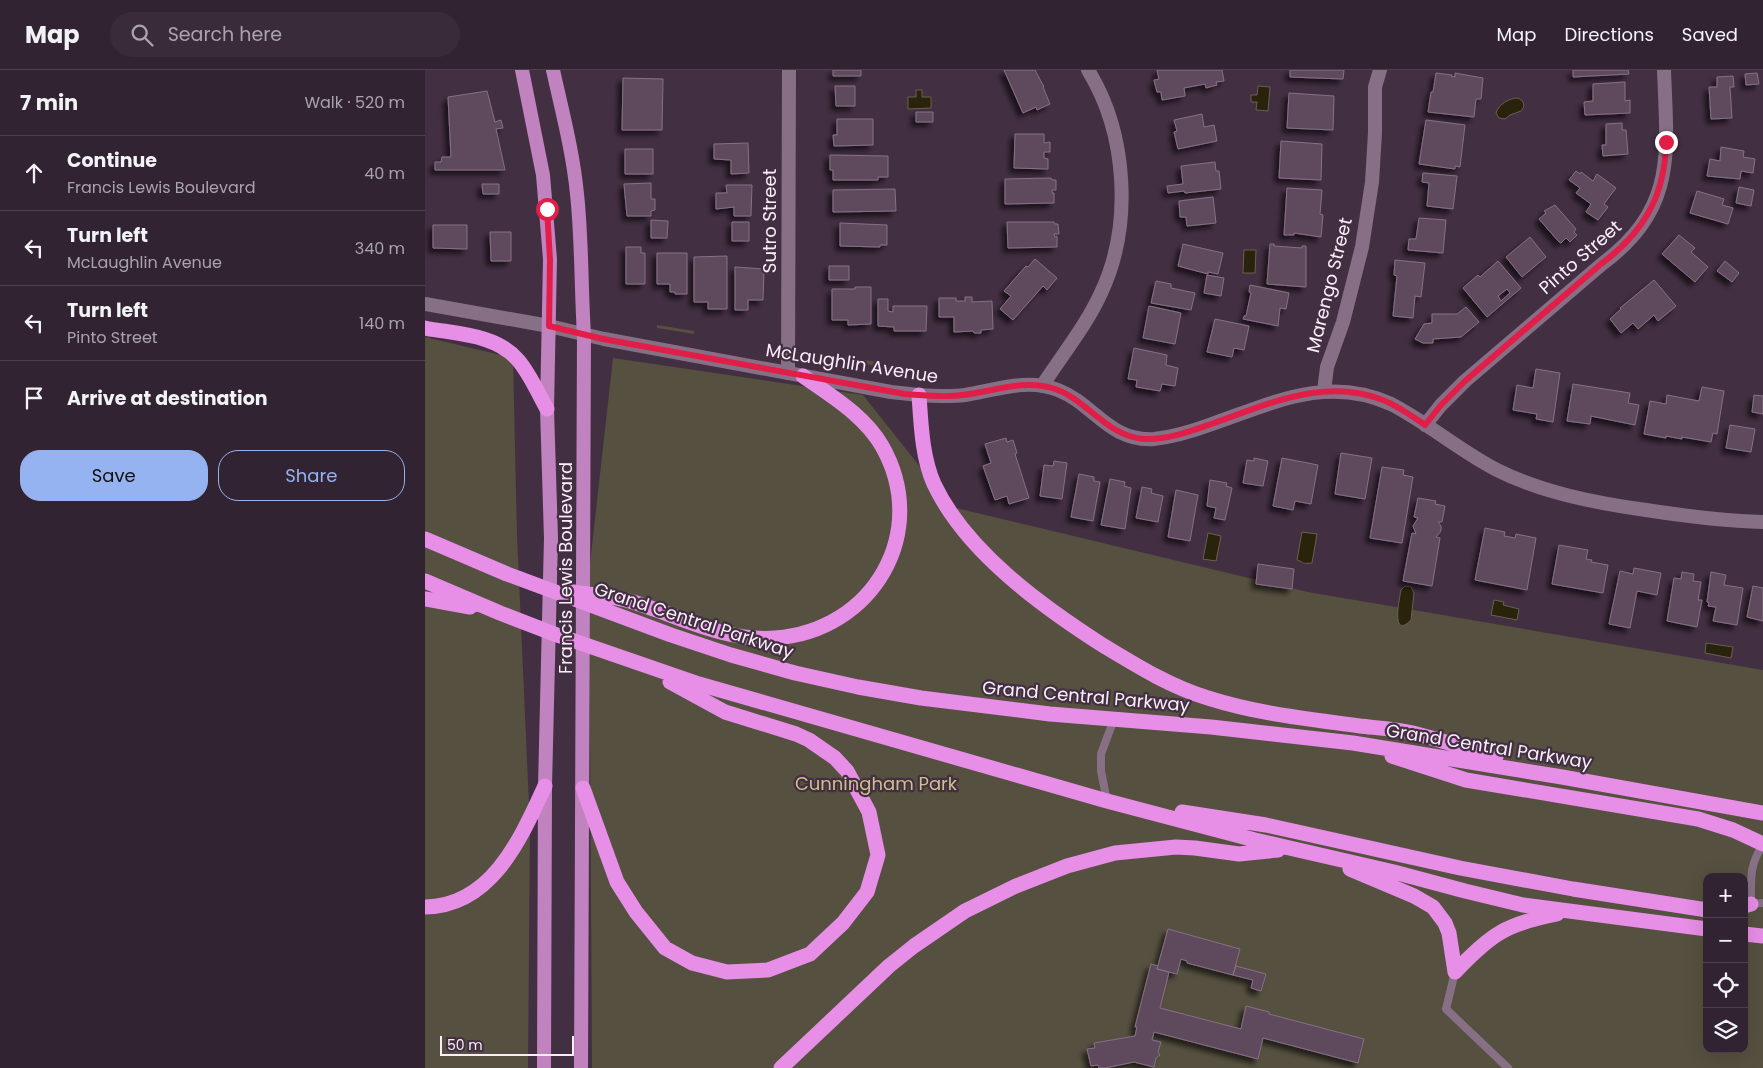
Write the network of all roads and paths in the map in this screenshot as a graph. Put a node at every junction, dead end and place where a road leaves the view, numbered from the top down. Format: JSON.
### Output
{"nodes":[{"id":1,"x":522,"y":70,"type":"edge"},
{"id":2,"x":553,"y":70,"type":"edge"},
{"id":3,"x":789,"y":70,"type":"edge"},
{"id":4,"x":1088,"y":70,"type":"edge"},
{"id":5,"x":1380,"y":70,"type":"edge"},
{"id":6,"x":1664,"y":70,"type":"edge"},
{"id":7,"x":425,"y":304,"type":"edge"},
{"id":8,"x":549,"y":326,"type":"junction"},
{"id":9,"x":425,"y":328,"type":"edge"},
{"id":10,"x":584,"y":334,"type":"junction"},
{"id":11,"x":788,"y":373,"type":"junction"},
{"id":12,"x":803,"y":376,"type":"junction"},
{"id":13,"x":1042,"y":386,"type":"junction"},
{"id":14,"x":1324,"y":391,"type":"junction"},
{"id":15,"x":919,"y":395,"type":"junction"},
{"id":16,"x":547,"y":409,"type":"junction"},
{"id":17,"x":1425,"y":425,"type":"junction"},
{"id":18,"x":1763,"y":522,"type":"edge"},
{"id":19,"x":425,"y":539,"type":"edge"},
{"id":20,"x":425,"y":581,"type":"edge"},
{"id":21,"x":534,"y":585,"type":"junction"},
{"id":22,"x":425,"y":598,"type":"edge"},
{"id":23,"x":500,"y":613,"type":"junction"},
{"id":24,"x":636,"y":663,"type":"junction"},
{"id":25,"x":1114,"y":719,"type":"junction"},
{"id":26,"x":1353,"y":743,"type":"junction"},
{"id":27,"x":1562,"y":777,"type":"junction"},
{"id":28,"x":545,"y":786,"type":"junction"},
{"id":29,"x":583,"y":788,"type":"junction"},
{"id":30,"x":1107,"y":801,"type":"junction"},
{"id":31,"x":1763,"y":813,"type":"edge"},
{"id":32,"x":1763,"y":844,"type":"edge"},
{"id":33,"x":1289,"y":848,"type":"junction"},
{"id":34,"x":1314,"y":854,"type":"junction"},
{"id":35,"x":1753,"y":904,"type":"edge"},
{"id":36,"x":425,"y":907,"type":"edge"},
{"id":37,"x":1703,"y":909,"type":"edge"},
{"id":38,"x":1569,"y":912,"type":"junction"},
{"id":39,"x":1703,"y":929,"type":"edge"},
{"id":40,"x":1748,"y":934,"type":"edge"},
{"id":41,"x":1763,"y":936,"type":"edge"},
{"id":42,"x":1455,"y":972,"type":"junction"},
{"id":43,"x":544,"y":1068,"type":"edge"},
{"id":44,"x":581,"y":1068,"type":"edge"},
{"id":45,"x":781,"y":1068,"type":"edge"},
{"id":46,"x":1508,"y":1068,"type":"edge"}],
"edges":[{"from":1,"to":8,"type":"main road","name":"Francis Lewis Boulevard"},
{"from":2,"to":10,"type":"main road","name":"Francis Lewis Boulevard"},
{"from":3,"to":11,"type":"street","name":"Sutro Street"},
{"from":4,"to":13,"type":"street"},
{"from":5,"to":14,"type":"street","name":"Marengo Street"},
{"from":6,"to":17,"type":"street","name":"Pinto Street"},
{"from":7,"to":8,"type":"street"},
{"from":8,"to":10,"type":"street","name":"McLaughlin Avenue"},
{"from":8,"to":16,"type":"main road","name":"Francis Lewis Boulevard"},
{"from":9,"to":16,"type":"highway"},
{"from":10,"to":11,"type":"street","name":"McLaughlin Avenue"},
{"from":10,"to":29,"type":"main road","name":"Francis Lewis Boulevard"},
{"from":11,"to":12,"type":"street","name":"McLaughlin Avenue"},
{"from":12,"to":15,"type":"street","name":"McLaughlin Avenue"},
{"from":12,"to":21,"type":"highway"},
{"from":13,"to":14,"type":"street","name":"McLaughlin Avenue"},
{"from":13,"to":15,"type":"street","name":"McLaughlin Avenue"},
{"from":14,"to":17,"type":"street","name":"McLaughlin Avenue"},
{"from":15,"to":27,"type":"highway"},
{"from":16,"to":28,"type":"main road","name":"Francis Lewis Boulevard"},
{"from":17,"to":18,"type":"street","name":"McLaughlin Avenue"},
{"from":19,"to":21,"type":"highway","name":"Grand Central Parkway"},
{"from":20,"to":23,"type":"highway"},
{"from":21,"to":25,"type":"highway","name":"Grand Central Parkway"},
{"from":22,"to":23,"type":"highway"},
{"from":23,"to":24,"type":"highway"},
{"from":24,"to":29,"type":"highway"},
{"from":24,"to":30,"type":"highway"},
{"from":25,"to":26,"type":"highway","name":"Grand Central Parkway"},
{"from":25,"to":30,"type":"lane"},
{"from":26,"to":27,"type":"highway","name":"Grand Central Parkway"},
{"from":26,"to":32,"type":"highway"},
{"from":27,"to":31,"type":"highway","name":"Grand Central Parkway"},
{"from":28,"to":36,"type":"highway"},
{"from":28,"to":43,"type":"main road","name":"Francis Lewis Boulevard"},
{"from":29,"to":44,"type":"main road","name":"Francis Lewis Boulevard"},
{"from":30,"to":33,"type":"highway"},
{"from":30,"to":37,"type":"highway"},
{"from":32,"to":35,"type":"lane"},
{"from":33,"to":34,"type":"highway"},
{"from":33,"to":45,"type":"highway"},
{"from":34,"to":38,"type":"highway"},
{"from":34,"to":42,"type":"highway"},
{"from":38,"to":39,"type":"highway"},
{"from":38,"to":42,"type":"highway"},
{"from":40,"to":41,"type":"highway"},
{"from":42,"to":46,"type":"lane"}]}
